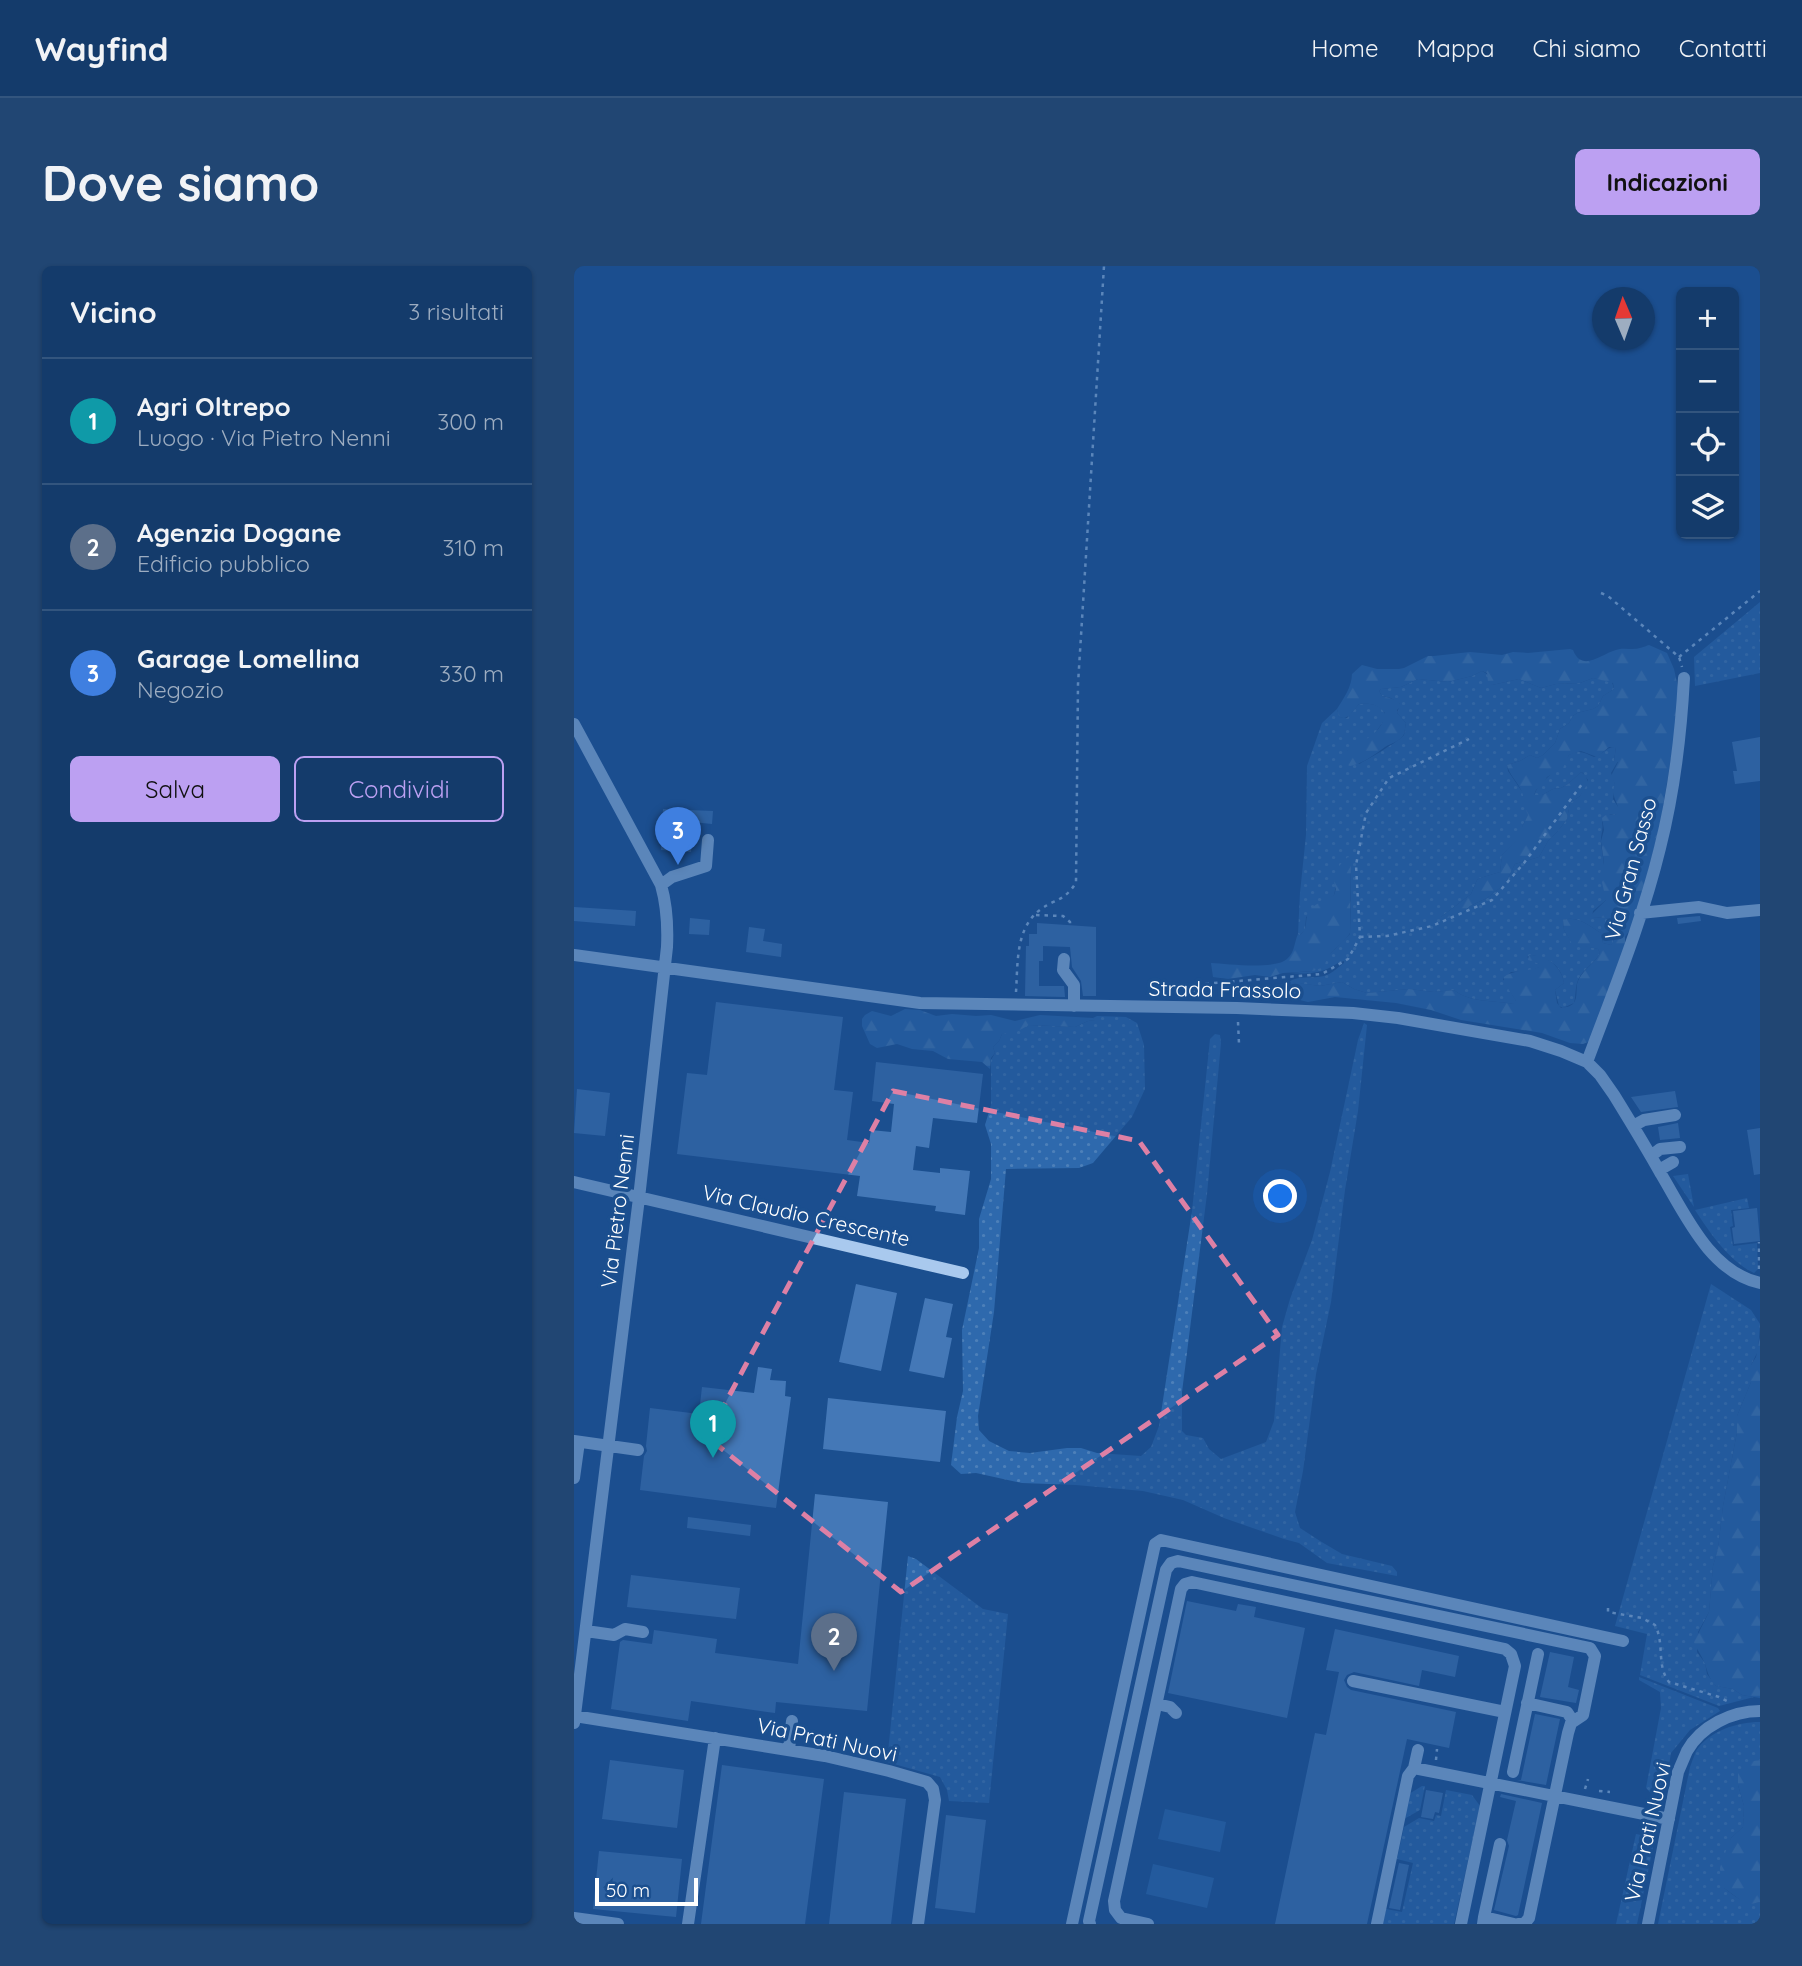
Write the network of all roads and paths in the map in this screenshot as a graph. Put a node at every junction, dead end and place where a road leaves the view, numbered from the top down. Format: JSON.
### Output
{"nodes":[{"id":1,"x":1104,"y":266,"type":"edge"},
{"id":2,"x":1760,"y":591,"type":"edge"},
{"id":3,"x":1601,"y":593,"type":"dead end"},
{"id":4,"x":1679,"y":657,"type":"junction"},
{"id":5,"x":1684,"y":678,"type":"joint"},
{"id":6,"x":574,"y":724,"type":"edge"},
{"id":7,"x":1469,"y":739,"type":"dead end"},
{"id":8,"x":1582,"y":784,"type":"dead end"},
{"id":9,"x":708,"y":839,"type":"dead end"},
{"id":10,"x":661,"y":885,"type":"junction"},
{"id":11,"x":1760,"y":910,"type":"edge"},
{"id":12,"x":1640,"y":913,"type":"junction"},
{"id":13,"x":1033,"y":916,"type":"junction"},
{"id":14,"x":1070,"y":928,"type":"dead end"},
{"id":15,"x":1360,"y":937,"type":"junction"},
{"id":16,"x":574,"y":955,"type":"edge"},
{"id":17,"x":1064,"y":959,"type":"dead end"},
{"id":18,"x":665,"y":967,"type":"junction"},
{"id":19,"x":1014,"y":1006,"type":"junction"},
{"id":20,"x":1074,"y":1006,"type":"junction"},
{"id":21,"x":1183,"y":1007,"type":"junction"},
{"id":22,"x":1237,"y":1008,"type":"junction"},
{"id":23,"x":1239,"y":1044,"type":"dead end"},
{"id":24,"x":1587,"y":1062,"type":"junction"},
{"id":25,"x":1675,"y":1115,"type":"dead end"},
{"id":26,"x":1633,"y":1126,"type":"junction"},
{"id":27,"x":1680,"y":1147,"type":"dead end"},
{"id":28,"x":1651,"y":1156,"type":"junction"},
{"id":29,"x":1673,"y":1162,"type":"dead end"},
{"id":30,"x":1659,"y":1170,"type":"junction"},
{"id":31,"x":574,"y":1182,"type":"edge"},
{"id":32,"x":639,"y":1198,"type":"junction"},
{"id":33,"x":1759,"y":1242,"type":"edge"},
{"id":34,"x":963,"y":1273,"type":"dead end"},
{"id":35,"x":1758,"y":1283,"type":"edge"},
{"id":36,"x":577,"y":1442,"type":"edge"},
{"id":37,"x":608,"y":1447,"type":"junction"},
{"id":38,"x":638,"y":1450,"type":"dead end"},
{"id":39,"x":574,"y":1478,"type":"edge"},
{"id":40,"x":1608,"y":1608,"type":"dead end"},
{"id":41,"x":586,"y":1631,"type":"junction"},
{"id":42,"x":643,"y":1632,"type":"dead end"},
{"id":43,"x":1623,"y":1641,"type":"dead end"},
{"id":44,"x":1538,"y":1654,"type":"dead end"},
{"id":45,"x":1353,"y":1681,"type":"dead end"},
{"id":46,"x":1527,"y":1703,"type":"junction"},
{"id":47,"x":1157,"y":1704,"type":"junction"},
{"id":48,"x":1505,"y":1712,"type":"junction"},
{"id":49,"x":1760,"y":1712,"type":"edge"},
{"id":50,"x":1176,"y":1713,"type":"dead end"},
{"id":51,"x":1736,"y":1714,"type":"junction"},
{"id":52,"x":574,"y":1718,"type":"edge"},
{"id":53,"x":792,"y":1721,"type":"dead end"},
{"id":54,"x":1573,"y":1721,"type":"junction"},
{"id":55,"x":715,"y":1738,"type":"junction"},
{"id":56,"x":789,"y":1750,"type":"junction"},
{"id":57,"x":1418,"y":1750,"type":"dead end"},
{"id":58,"x":1415,"y":1768,"type":"junction"},
{"id":59,"x":1513,"y":1772,"type":"dead end"},
{"id":60,"x":1489,"y":1783,"type":"junction"},
{"id":61,"x":1555,"y":1796,"type":"junction"},
{"id":62,"x":1669,"y":1819,"type":"junction"},
{"id":63,"x":1500,"y":1844,"type":"dead end"},
{"id":64,"x":574,"y":1918,"type":"edge"},
{"id":65,"x":1483,"y":1920,"type":"edge"},
{"id":66,"x":618,"y":1924,"type":"edge"},
{"id":67,"x":688,"y":1924,"type":"edge"},
{"id":68,"x":918,"y":1924,"type":"edge"},
{"id":69,"x":1072,"y":1924,"type":"edge"},
{"id":70,"x":1090,"y":1924,"type":"edge"},
{"id":71,"x":1148,"y":1924,"type":"edge"},
{"id":72,"x":1377,"y":1924,"type":"edge"},
{"id":73,"x":1461,"y":1924,"type":"edge"},
{"id":74,"x":1516,"y":1924,"type":"edge"},
{"id":75,"x":1648,"y":1924,"type":"edge"}],
"edges":[{"from":1,"to":13,"type":"path"},
{"from":2,"to":4,"type":"path"},
{"from":3,"to":4,"type":"path"},
{"from":4,"to":5,"type":"path"},
{"from":5,"to":12,"type":"street","name":"Via Gran Sasso"},
{"from":6,"to":10,"type":"street","name":"Via Pietro Nenni"},
{"from":7,"to":15,"type":"path"},
{"from":8,"to":15,"type":"path"},
{"from":9,"to":10,"type":"street"},
{"from":10,"to":18,"type":"street","name":"Via Pietro Nenni"},
{"from":11,"to":12,"type":"street"},
{"from":12,"to":24,"type":"street","name":"Via Gran Sasso"},
{"from":13,"to":14,"type":"path"},
{"from":13,"to":19,"type":"path"},
{"from":15,"to":21,"type":"path"},
{"from":16,"to":18,"type":"street","name":"Strada Frassolo"},
{"from":17,"to":20,"type":"street"},
{"from":18,"to":19,"type":"street","name":"Strada Frassolo"},
{"from":18,"to":32,"type":"street","name":"Via Pietro Nenni"},
{"from":19,"to":20,"type":"street","name":"Strada Frassolo"},
{"from":20,"to":21,"type":"street","name":"Strada Frassolo"},
{"from":21,"to":22,"type":"street","name":"Strada Frassolo"},
{"from":22,"to":23,"type":"path"},
{"from":22,"to":24,"type":"street","name":"Strada Frassolo"},
{"from":24,"to":26,"type":"street","name":"Strada Frassolo"},
{"from":25,"to":26,"type":"street"},
{"from":26,"to":28,"type":"street","name":"Strada Frassolo"},
{"from":27,"to":28,"type":"street"},
{"from":28,"to":30,"type":"street","name":"Strada Frassolo"},
{"from":29,"to":30,"type":"street"},
{"from":30,"to":35,"type":"street","name":"Strada Frassolo"},
{"from":31,"to":32,"type":"street","name":"Via Claudio Crescente"},
{"from":32,"to":34,"type":"street","name":"Via Claudio Crescente"},
{"from":32,"to":37,"type":"street","name":"Via Pietro Nenni"},
{"from":33,"to":35,"type":"path"},
{"from":36,"to":37,"type":"street"},
{"from":36,"to":39,"type":"street"},
{"from":37,"to":38,"type":"street"},
{"from":37,"to":41,"type":"street","name":"Via Pietro Nenni"},
{"from":40,"to":51,"type":"path"},
{"from":41,"to":42,"type":"street"},
{"from":41,"to":52,"type":"street","name":"Via Pietro Nenni"},
{"from":43,"to":69,"type":"street"},
{"from":44,"to":46,"type":"street"},
{"from":45,"to":48,"type":"street"},
{"from":46,"to":54,"type":"street"},
{"from":46,"to":59,"type":"street"},
{"from":47,"to":48,"type":"street"},
{"from":47,"to":50,"type":"street"},
{"from":47,"to":71,"type":"street"},
{"from":48,"to":60,"type":"street"},
{"from":49,"to":51,"type":"street","name":"Via Prati Nuovi"},
{"from":51,"to":62,"type":"street","name":"Via Prati Nuovi"},
{"from":52,"to":55,"type":"street","name":"Via Prati Nuovi"},
{"from":53,"to":56,"type":"street"},
{"from":54,"to":61,"type":"street"},
{"from":54,"to":70,"type":"street"},
{"from":55,"to":56,"type":"street","name":"Via Prati Nuovi"},
{"from":55,"to":67,"type":"street"},
{"from":56,"to":68,"type":"street","name":"Via Prati Nuovi"},
{"from":57,"to":58,"type":"street"},
{"from":58,"to":60,"type":"street"},
{"from":58,"to":72,"type":"street"},
{"from":60,"to":61,"type":"street"},
{"from":60,"to":73,"type":"street"},
{"from":61,"to":62,"type":"street"},
{"from":61,"to":74,"type":"street"},
{"from":62,"to":75,"type":"street","name":"Via Prati Nuovi"},
{"from":63,"to":65,"type":"street"},
{"from":64,"to":66,"type":"street"},
{"from":65,"to":74,"type":"street"}]}
